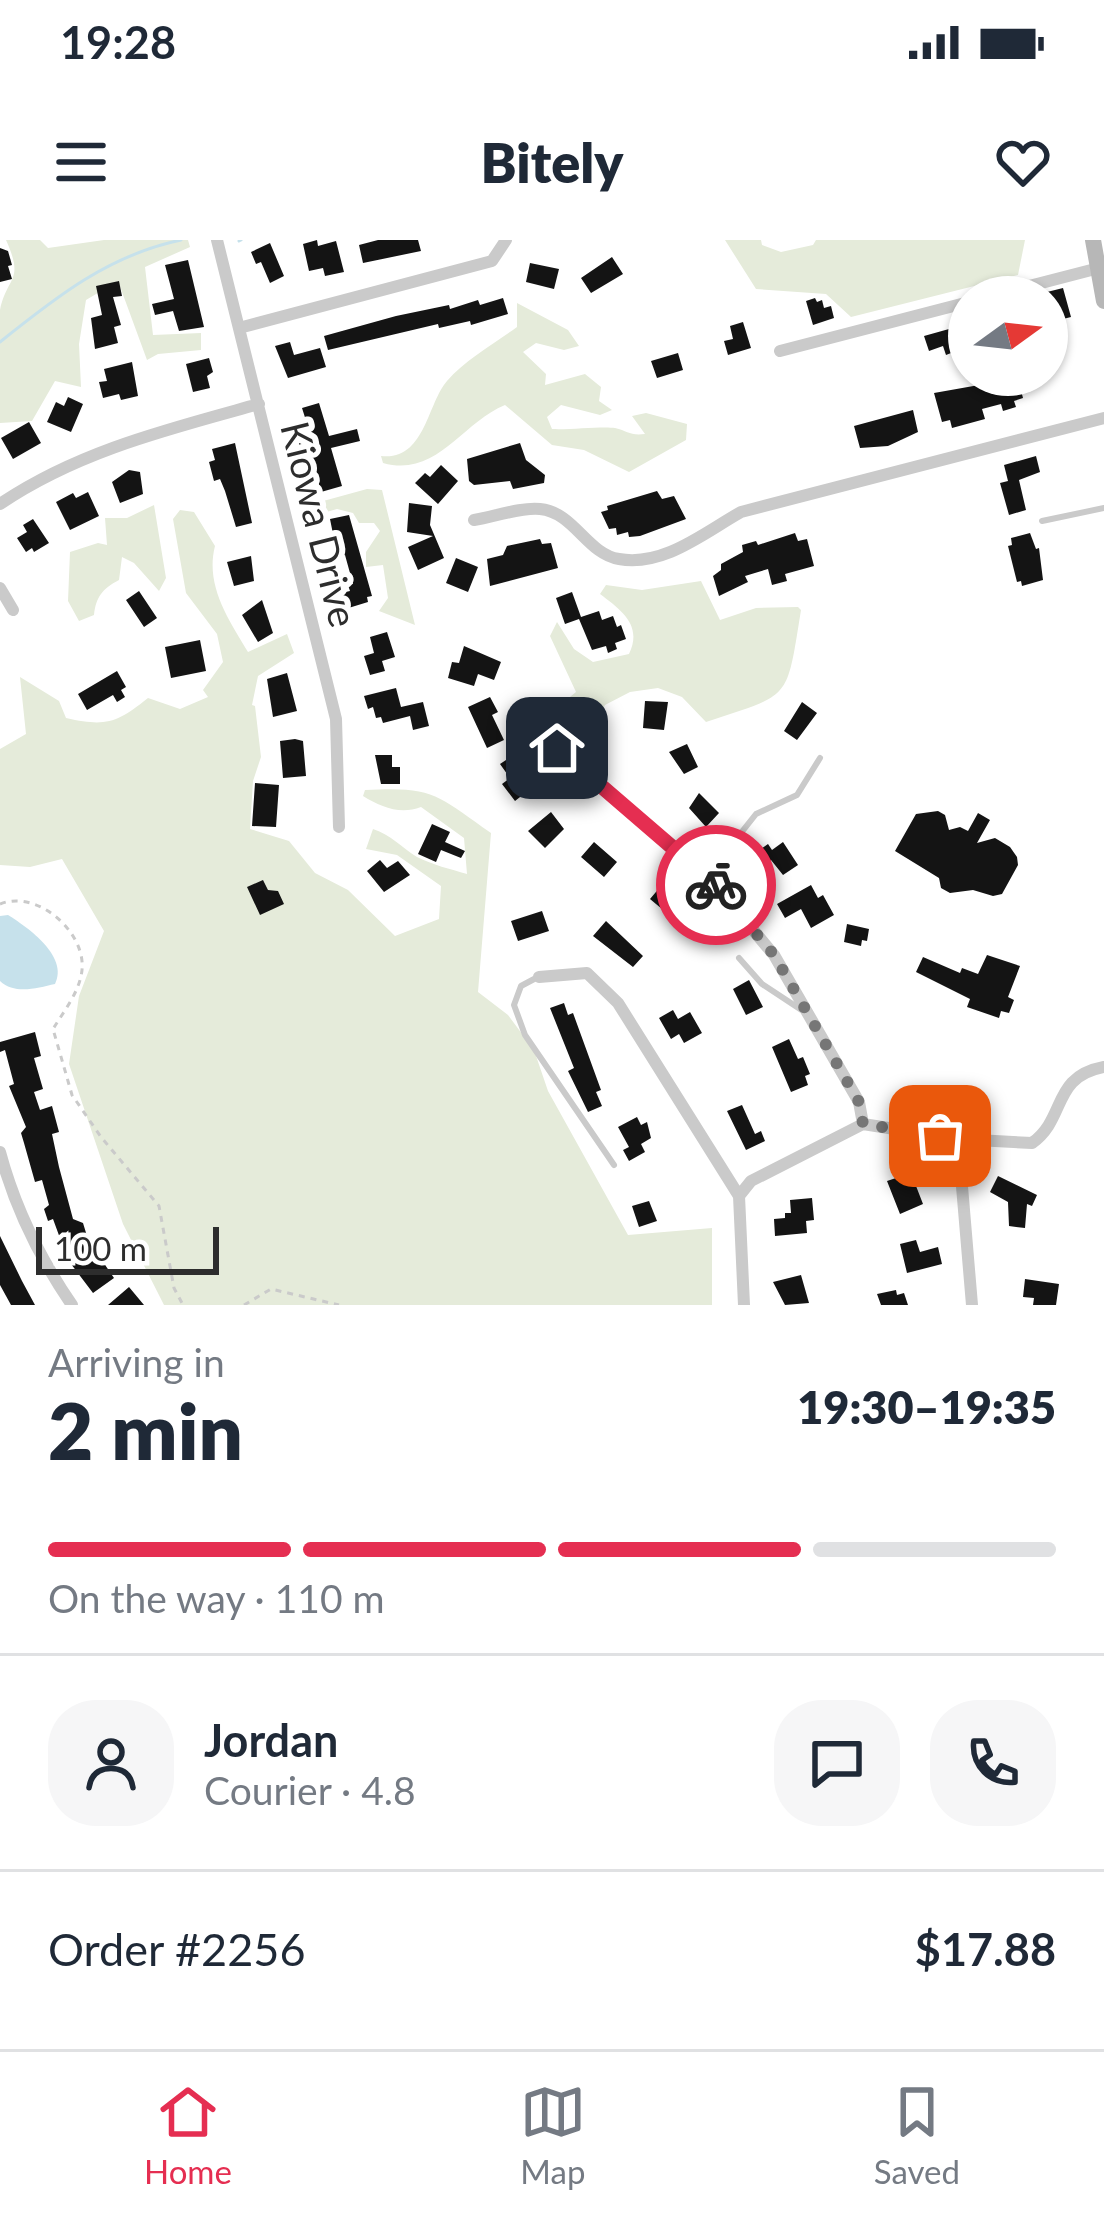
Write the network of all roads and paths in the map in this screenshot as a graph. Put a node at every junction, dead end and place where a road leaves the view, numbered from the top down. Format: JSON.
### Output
{"nodes":[{"id":1,"x":217,"y":240,"type":"edge"},
{"id":2,"x":506,"y":240,"type":"edge"},
{"id":3,"x":1093,"y":240,"type":"edge"},
{"id":4,"x":1099,"y":268,"type":"junction"},
{"id":5,"x":1068,"y":276,"type":"edge"},
{"id":6,"x":1104,"y":302,"type":"edge"},
{"id":7,"x":948,"y":307,"type":"edge"},
{"id":8,"x":239,"y":328,"type":"junction"},
{"id":9,"x":780,"y":351,"type":"dead end"},
{"id":10,"x":259,"y":404,"type":"junction"},
{"id":11,"x":1104,"y":418,"type":"edge"},
{"id":12,"x":0,"y":504,"type":"edge"},
{"id":13,"x":1104,"y":508,"type":"edge"},
{"id":14,"x":474,"y":520,"type":"dead end"},
{"id":15,"x":1042,"y":521,"type":"dead end"},
{"id":16,"x":0,"y":588,"type":"edge"},
{"id":17,"x":13,"y":610,"type":"dead end"},
{"id":18,"x":557,"y":748,"type":"dead end"},
{"id":19,"x":820,"y":758,"type":"dead end"},
{"id":20,"x":339,"y":827,"type":"dead end"},
{"id":21,"x":706,"y":877,"type":"junction"},
{"id":22,"x":0,"y":904,"type":"edge"},
{"id":23,"x":739,"y":958,"type":"dead end"},
{"id":24,"x":539,"y":976,"type":"joint"},
{"id":25,"x":806,"y":1012,"type":"junction"},
{"id":26,"x":1104,"y":1067,"type":"edge"},
{"id":27,"x":863,"y":1124,"type":"junction"},
{"id":28,"x":958,"y":1139,"type":"junction"},
{"id":29,"x":0,"y":1152,"type":"edge"},
{"id":30,"x":614,"y":1165,"type":"dead end"},
{"id":31,"x":739,"y":1196,"type":"junction"},
{"id":32,"x":72,"y":1305,"type":"edge"},
{"id":33,"x":183,"y":1305,"type":"edge"},
{"id":34,"x":244,"y":1305,"type":"edge"},
{"id":35,"x":339,"y":1305,"type":"edge"},
{"id":36,"x":744,"y":1305,"type":"edge"},
{"id":37,"x":972,"y":1305,"type":"edge"}],
"edges":[{"from":1,"to":8,"type":"street","name":"Kiowa Drive"},
{"from":2,"to":8,"type":"street"},
{"from":3,"to":4,"type":"main road"},
{"from":4,"to":5,"type":"street"},
{"from":4,"to":6,"type":"main road"},
{"from":7,"to":9,"type":"street"},
{"from":8,"to":10,"type":"street","name":"Kiowa Drive"},
{"from":10,"to":12,"type":"street"},
{"from":10,"to":20,"type":"street","name":"Kiowa Drive"},
{"from":11,"to":14,"type":"street"},
{"from":13,"to":15,"type":"lane"},
{"from":16,"to":17,"type":"street"},
{"from":18,"to":21,"type":"street"},
{"from":19,"to":21,"type":"lane"},
{"from":21,"to":25,"type":"street"},
{"from":22,"to":33,"type":"path"},
{"from":23,"to":25,"type":"lane"},
{"from":24,"to":30,"type":"lane"},
{"from":24,"to":31,"type":"street"},
{"from":25,"to":27,"type":"street"},
{"from":26,"to":28,"type":"street"},
{"from":27,"to":28,"type":"street"},
{"from":27,"to":31,"type":"street"},
{"from":28,"to":37,"type":"street"},
{"from":29,"to":32,"type":"street"},
{"from":31,"to":36,"type":"street"},
{"from":34,"to":35,"type":"path"}]}
